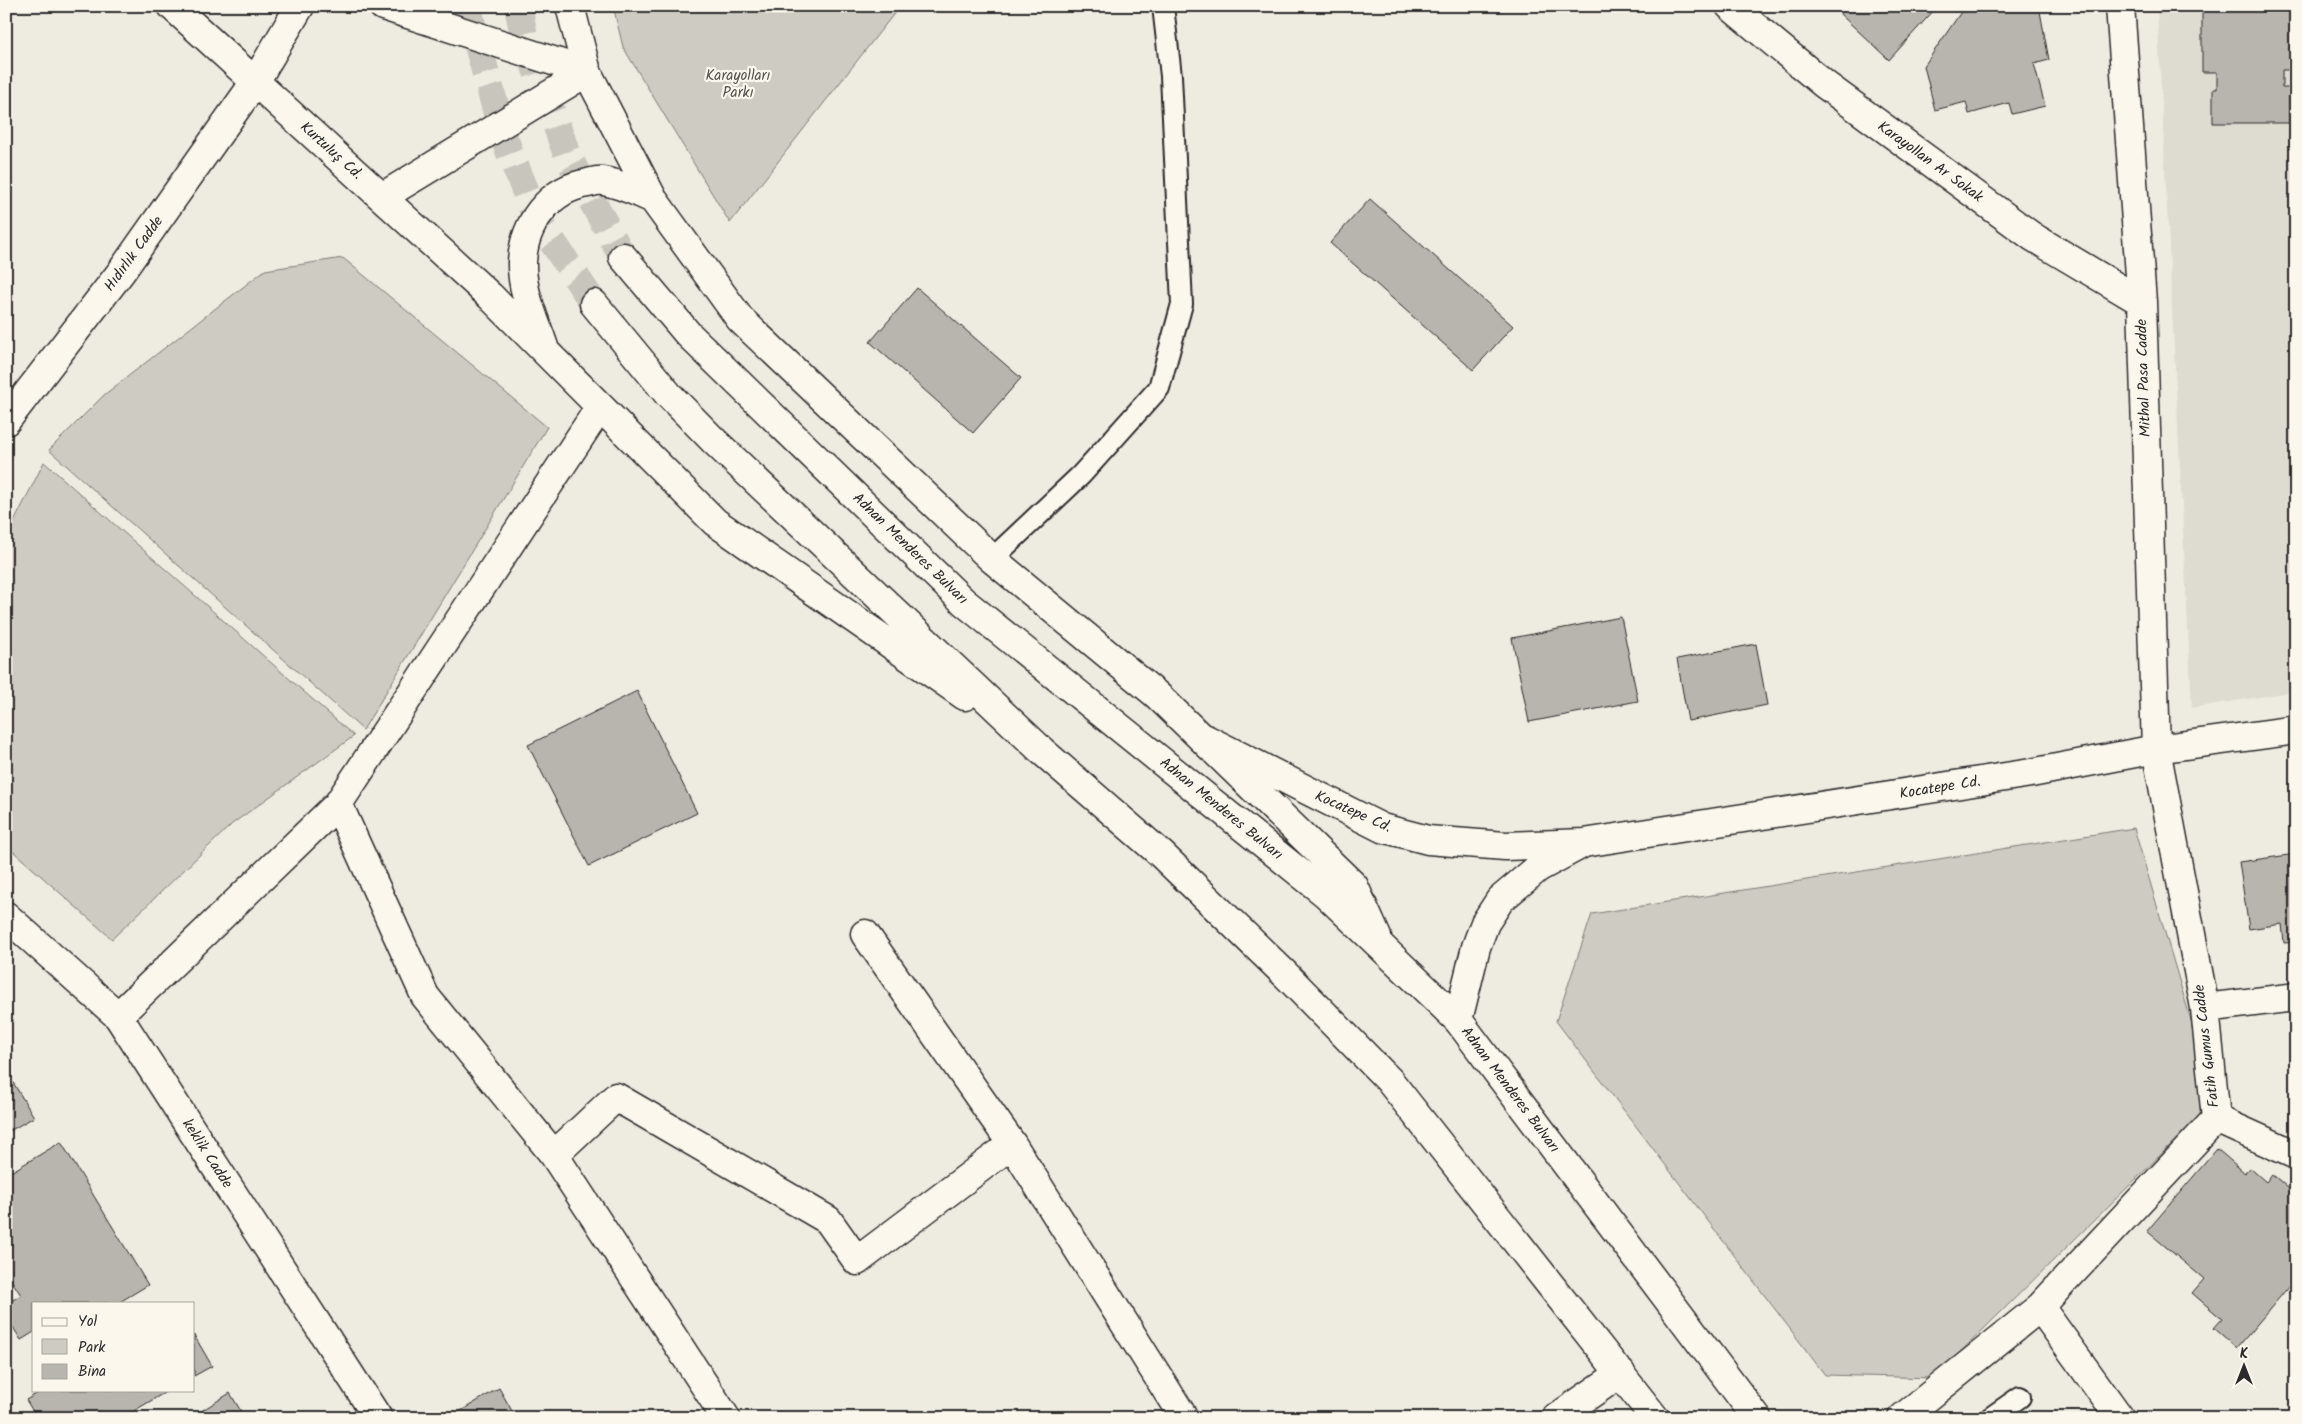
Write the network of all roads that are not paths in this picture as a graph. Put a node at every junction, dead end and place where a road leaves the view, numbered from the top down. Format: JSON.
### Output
{"nodes":[{"id":1,"x":172,"y":6,"type":"edge"},
{"id":2,"x":300,"y":6,"type":"edge"},
{"id":3,"x":383,"y":6,"type":"edge"},
{"id":4,"x":570,"y":6,"type":"edge"},
{"id":5,"x":1163,"y":6,"type":"edge"},
{"id":6,"x":1730,"y":6,"type":"edge"},
{"id":7,"x":2120,"y":6,"type":"edge"},
{"id":8,"x":587,"y":72,"type":"junction"},
{"id":9,"x":255,"y":82,"type":"junction"},
{"id":10,"x":382,"y":197,"type":"junction"},
{"id":11,"x":653,"y":199,"type":"junction"},
{"id":12,"x":623,"y":257,"type":"tunnel mouth"},
{"id":13,"x":2142,"y":302,"type":"junction"},
{"id":14,"x":594,"y":304,"type":"tunnel mouth"},
{"id":15,"x":546,"y":353,"type":"junction"},
{"id":16,"x":600,"y":407,"type":"junction"},
{"id":17,"x":6,"y":421,"type":"edge"},
{"id":18,"x":992,"y":559,"type":"junction"},
{"id":19,"x":2296,"y":730,"type":"edge"},
{"id":20,"x":1196,"y":733,"type":"junction"},
{"id":21,"x":2156,"y":749,"type":"junction"},
{"id":22,"x":1042,"y":751,"type":"junction"},
{"id":23,"x":338,"y":804,"type":"junction"},
{"id":24,"x":1584,"y":843,"type":"junction"},
{"id":25,"x":6,"y":916,"type":"edge"},
{"id":26,"x":864,"y":934,"type":"dead end"},
{"id":27,"x":1381,"y":947,"type":"junction"},
{"id":28,"x":2296,"y":997,"type":"edge"},
{"id":29,"x":2205,"y":1008,"type":"junction"},
{"id":30,"x":118,"y":1016,"type":"junction"},
{"id":31,"x":1458,"y":1020,"type":"junction"},
{"id":32,"x":2216,"y":1119,"type":"junction"},
{"id":33,"x":1012,"y":1144,"type":"junction"},
{"id":34,"x":2296,"y":1154,"type":"edge"},
{"id":35,"x":554,"y":1155,"type":"junction"},
{"id":36,"x":2040,"y":1308,"type":"junction"},
{"id":37,"x":1621,"y":1373,"type":"junction"},
{"id":38,"x":2020,"y":1397,"type":"dead end"},
{"id":39,"x":378,"y":1418,"type":"edge"},
{"id":40,"x":726,"y":1418,"type":"edge"},
{"id":41,"x":1184,"y":1418,"type":"edge"},
{"id":42,"x":1556,"y":1418,"type":"edge"},
{"id":43,"x":1654,"y":1418,"type":"edge"},
{"id":44,"x":1757,"y":1418,"type":"edge"},
{"id":45,"x":1902,"y":1418,"type":"edge"},
{"id":46,"x":1990,"y":1418,"type":"edge"},
{"id":47,"x":2120,"y":1418,"type":"edge"}],
"edges":[{"from":1,"to":9,"type":"main road","name":"Kurtuluş Cd."},
{"from":2,"to":9,"type":"main road","name":"Hıdırlık Cadde"},
{"from":3,"to":8,"type":"main road"},
{"from":4,"to":8,"type":"main road"},
{"from":5,"to":18,"type":"lane"},
{"from":6,"to":13,"type":"main road","name":"Karayollan Ar Sokak"},
{"from":7,"to":13,"type":"main road","name":"Mithal Pasa Cadde"},
{"from":8,"to":10,"type":"main road"},
{"from":8,"to":11,"type":"main road"},
{"from":9,"to":10,"type":"main road","name":"Kurtuluş Cd."},
{"from":9,"to":17,"type":"main road","name":"Hıdırlık Cadde"},
{"from":10,"to":15,"type":"main road","name":"Kurtuluş Cd."},
{"from":11,"to":15,"type":"main road"},
{"from":11,"to":18,"type":"main road"},
{"from":12,"to":27,"type":"main road","name":"Adnan Menderes Bulvarı"},
{"from":13,"to":21,"type":"main road","name":"Mithal Pasa Cadde"},
{"from":14,"to":22,"type":"main road"},
{"from":15,"to":16,"type":"main road","name":"Kurtuluş Cd."},
{"from":16,"to":22,"type":"main road","name":"Kurtuluş Cd."},
{"from":16,"to":23,"type":"main road"},
{"from":18,"to":20,"type":"main road"},
{"from":19,"to":21,"type":"main road","name":"Kocatepe Cd."},
{"from":20,"to":24,"type":"main road","name":"Kocatepe Cd."},
{"from":20,"to":27,"type":"main road"},
{"from":21,"to":24,"type":"main road","name":"Kocatepe Cd."},
{"from":21,"to":29,"type":"main road","name":"Fatih Gumus Cadde"},
{"from":22,"to":37,"type":"main road"},
{"from":23,"to":30,"type":"main road"},
{"from":23,"to":35,"type":"main road"},
{"from":24,"to":31,"type":"main road","name":"Kocatepe Cd."},
{"from":25,"to":30,"type":"main road","name":"keklik Cadde"},
{"from":26,"to":33,"type":"main road"},
{"from":27,"to":31,"type":"main road","name":"Adnan Menderes Bulvarı"},
{"from":28,"to":29,"type":"main road"},
{"from":29,"to":32,"type":"main road","name":"Fatih Gumus Cadde"},
{"from":30,"to":39,"type":"main road","name":"keklik Cadde"},
{"from":31,"to":44,"type":"main road","name":"Adnan Menderes Bulvarı"},
{"from":32,"to":34,"type":"main road"},
{"from":32,"to":36,"type":"main road","name":"Fatih Gumus Cadde"},
{"from":33,"to":35,"type":"main road"},
{"from":33,"to":41,"type":"main road"},
{"from":35,"to":40,"type":"main road"},
{"from":36,"to":45,"type":"main road","name":"Fatih Gumus Cadde"},
{"from":36,"to":47,"type":"main road"},
{"from":37,"to":42,"type":"main road"},
{"from":37,"to":43,"type":"main road"},
{"from":38,"to":46,"type":"lane"}]}
